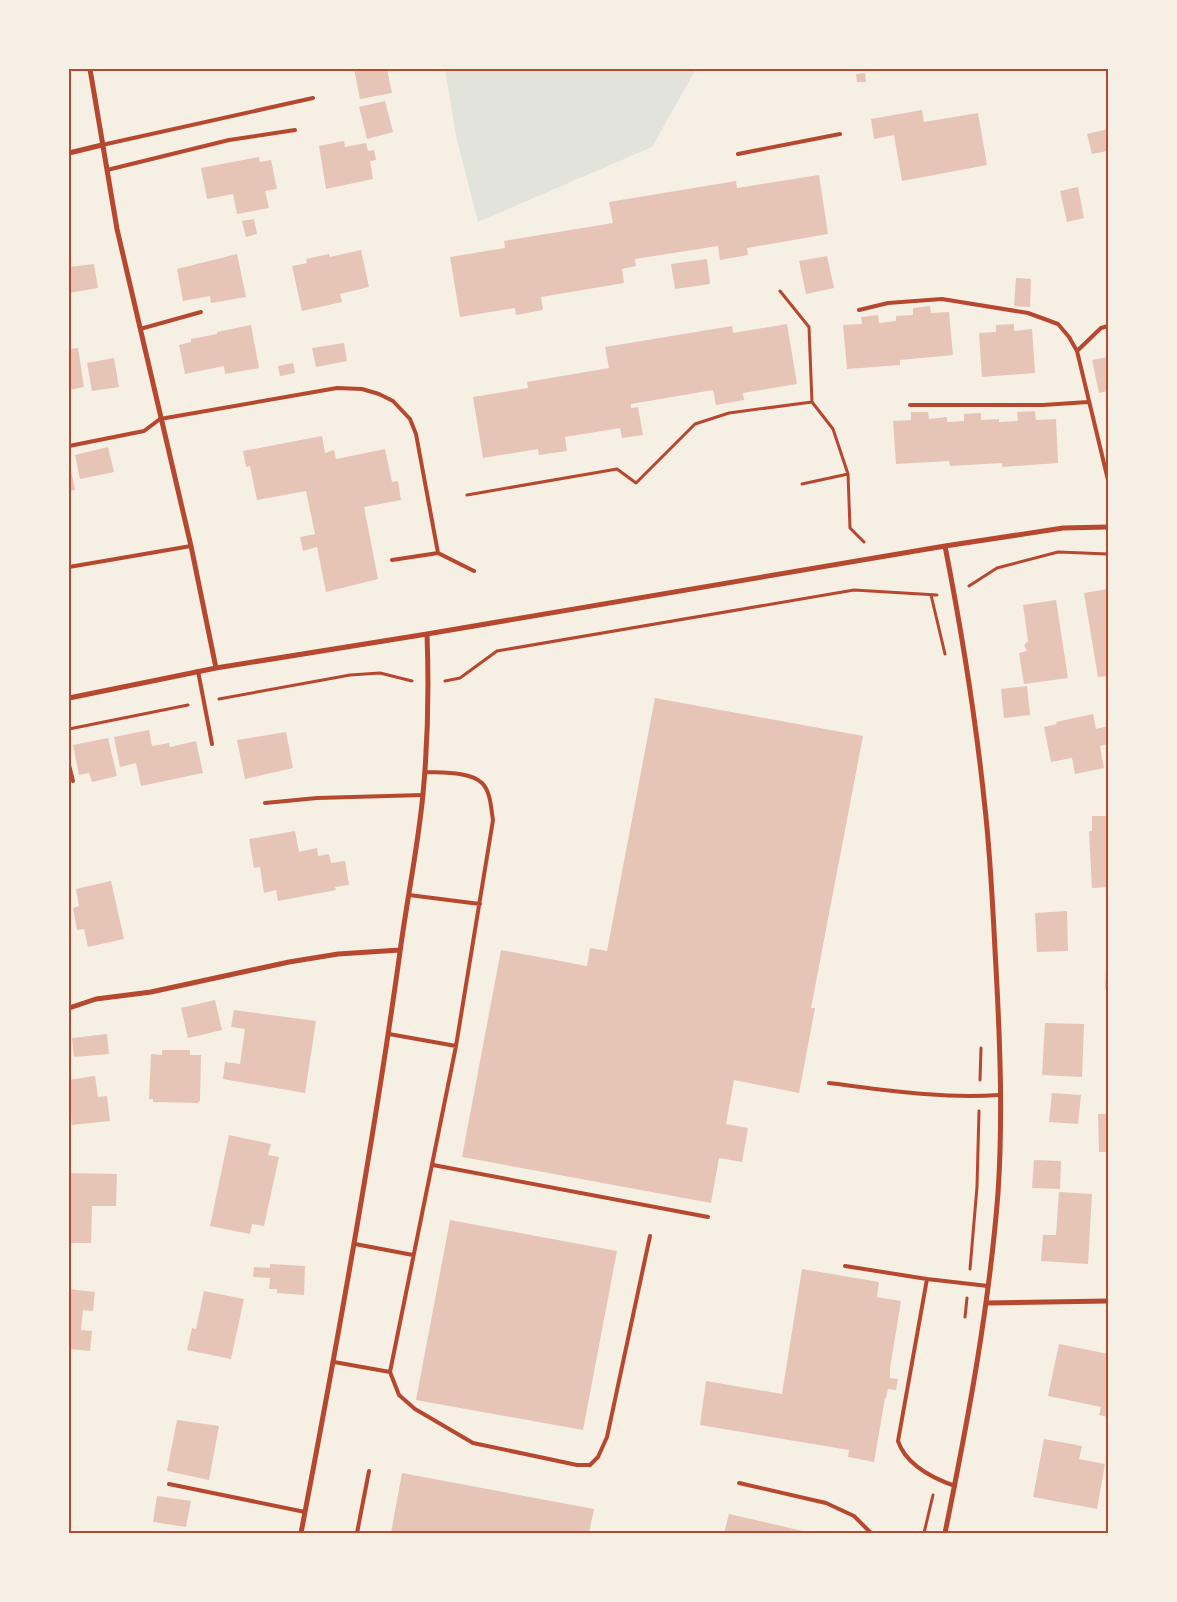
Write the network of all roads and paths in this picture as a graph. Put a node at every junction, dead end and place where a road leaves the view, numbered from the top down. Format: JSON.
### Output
{"nodes":[{"id":1,"x":90,"y":69,"type":"edge"},
{"id":2,"x":314,"y":98,"type":"dead end"},
{"id":3,"x":295,"y":130,"type":"dead end"},
{"id":4,"x":840,"y":134,"type":"dead end"},
{"id":5,"x":102,"y":145,"type":"junction"},
{"id":6,"x":69,"y":153,"type":"edge"},
{"id":7,"x":738,"y":154,"type":"dead end"},
{"id":8,"x":107,"y":170,"type":"junction"},
{"id":9,"x":780,"y":291,"type":"dead end"},
{"id":10,"x":859,"y":310,"type":"dead end"},
{"id":11,"x":201,"y":312,"type":"dead end"},
{"id":12,"x":1108,"y":326,"type":"edge"},
{"id":13,"x":140,"y":329,"type":"junction"},
{"id":14,"x":1076,"y":351,"type":"junction"},
{"id":15,"x":812,"y":402,"type":"junction"},
{"id":16,"x":1088,"y":402,"type":"junction"},
{"id":17,"x":910,"y":405,"type":"dead end"},
{"id":18,"x":160,"y":419,"type":"junction"},
{"id":19,"x":69,"y":446,"type":"edge"},
{"id":20,"x":848,"y":474,"type":"junction"},
{"id":21,"x":1108,"y":480,"type":"edge"},
{"id":22,"x":802,"y":484,"type":"dead end"},
{"id":23,"x":467,"y":495,"type":"dead end"},
{"id":24,"x":1108,"y":527,"type":"edge"},
{"id":25,"x":191,"y":546,"type":"junction"},
{"id":26,"x":945,"y":546,"type":"junction"},
{"id":27,"x":438,"y":553,"type":"junction"},
{"id":28,"x":1108,"y":554,"type":"edge"},
{"id":29,"x":876,"y":558,"type":"junction"},
{"id":30,"x":392,"y":560,"type":"dead end"},
{"id":31,"x":69,"y":567,"type":"edge"},
{"id":32,"x":474,"y":571,"type":"dead end"},
{"id":33,"x":931,"y":595,"type":"junction"},
{"id":34,"x":954,"y":595,"type":"junction"},
{"id":35,"x":427,"y":634,"type":"junction"},
{"id":36,"x":945,"y":655,"type":"dead end"},
{"id":37,"x":216,"y":668,"type":"junction"},
{"id":38,"x":198,"y":672,"type":"junction"},
{"id":39,"x":429,"y":684,"type":"junction"},
{"id":40,"x":69,"y":698,"type":"edge"},
{"id":41,"x":204,"y":702,"type":"junction"},
{"id":42,"x":69,"y":729,"type":"edge"},
{"id":43,"x":212,"y":744,"type":"dead end"},
{"id":44,"x":69,"y":765,"type":"edge"},
{"id":45,"x":425,"y":772,"type":"junction"},
{"id":46,"x":73,"y":781,"type":"dead end"},
{"id":47,"x":423,"y":795,"type":"junction"},
{"id":48,"x":265,"y":803,"type":"dead end"},
{"id":49,"x":409,"y":895,"type":"junction"},
{"id":50,"x":480,"y":904,"type":"junction"},
{"id":51,"x":400,"y":950,"type":"junction"},
{"id":52,"x":69,"y":975,"type":"edge"},
{"id":53,"x":69,"y":990,"type":"edge"},
{"id":54,"x":69,"y":1008,"type":"edge"},
{"id":55,"x":389,"y":1034,"type":"junction"},
{"id":56,"x":981,"y":1039,"type":"dead end"},
{"id":57,"x":456,"y":1046,"type":"junction"},
{"id":58,"x":829,"y":1083,"type":"dead end"},
{"id":59,"x":999,"y":1095,"type":"junction"},
{"id":60,"x":979,"y":1096,"type":"junction"},
{"id":61,"x":433,"y":1164,"type":"junction"},
{"id":62,"x":708,"y":1217,"type":"dead end"},
{"id":63,"x":650,"y":1236,"type":"dead end"},
{"id":64,"x":355,"y":1244,"type":"junction"},
{"id":65,"x":413,"y":1255,"type":"junction"},
{"id":66,"x":845,"y":1266,"type":"dead end"},
{"id":67,"x":927,"y":1279,"type":"junction"},
{"id":68,"x":968,"y":1285,"type":"junction"},
{"id":69,"x":988,"y":1286,"type":"junction"},
{"id":70,"x":1108,"y":1301,"type":"edge"},
{"id":71,"x":987,"y":1302,"type":"junction"},
{"id":72,"x":964,"y":1321,"type":"dead end"},
{"id":73,"x":334,"y":1362,"type":"junction"},
{"id":74,"x":390,"y":1372,"type":"junction"},
{"id":75,"x":369,"y":1471,"type":"dead end"},
{"id":76,"x":936,"y":1479,"type":"junction"},
{"id":77,"x":739,"y":1482,"type":"dead end"},
{"id":78,"x":169,"y":1484,"type":"dead end"},
{"id":79,"x":955,"y":1486,"type":"junction"},
{"id":80,"x":305,"y":1512,"type":"junction"},
{"id":81,"x":301,"y":1533,"type":"edge"},
{"id":82,"x":357,"y":1533,"type":"edge"},
{"id":83,"x":871,"y":1533,"type":"edge"},
{"id":84,"x":924,"y":1533,"type":"edge"},
{"id":85,"x":945,"y":1533,"type":"edge"}],
"edges":[{"from":1,"to":5,"type":"street"},
{"from":2,"to":5,"type":"lane"},
{"from":3,"to":8,"type":"lane"},
{"from":4,"to":7,"type":"lane"},
{"from":5,"to":6,"type":"street"},
{"from":5,"to":8,"type":"street"},
{"from":8,"to":13,"type":"street"},
{"from":9,"to":15,"type":"path"},
{"from":10,"to":14,"type":"lane"},
{"from":11,"to":13,"type":"lane"},
{"from":12,"to":14,"type":"lane"},
{"from":13,"to":18,"type":"street"},
{"from":14,"to":16,"type":"lane"},
{"from":15,"to":20,"type":"path"},
{"from":15,"to":23,"type":"path"},
{"from":16,"to":17,"type":"lane"},
{"from":16,"to":21,"type":"lane"},
{"from":18,"to":19,"type":"lane"},
{"from":18,"to":25,"type":"street"},
{"from":18,"to":27,"type":"lane"},
{"from":20,"to":22,"type":"path"},
{"from":20,"to":29,"type":"path"},
{"from":24,"to":26,"type":"street"},
{"from":25,"to":31,"type":"lane"},
{"from":25,"to":37,"type":"street"},
{"from":26,"to":29,"type":"street"},
{"from":26,"to":34,"type":"street"},
{"from":27,"to":30,"type":"lane"},
{"from":27,"to":32,"type":"lane"},
{"from":28,"to":34,"type":"path"},
{"from":29,"to":35,"type":"street"},
{"from":33,"to":34,"type":"path"},
{"from":33,"to":36,"type":"path"},
{"from":33,"to":39,"type":"path"},
{"from":34,"to":59,"type":"street"},
{"from":35,"to":37,"type":"street"},
{"from":35,"to":39,"type":"street"},
{"from":37,"to":38,"type":"street"},
{"from":38,"to":40,"type":"street"},
{"from":38,"to":41,"type":"lane"},
{"from":39,"to":41,"type":"path"},
{"from":39,"to":45,"type":"street"},
{"from":41,"to":42,"type":"path"},
{"from":41,"to":43,"type":"lane"},
{"from":44,"to":46,"type":"lane"},
{"from":45,"to":47,"type":"street"},
{"from":45,"to":50,"type":"lane"},
{"from":47,"to":48,"type":"lane"},
{"from":47,"to":49,"type":"street"},
{"from":49,"to":50,"type":"lane"},
{"from":49,"to":51,"type":"street"},
{"from":50,"to":57,"type":"lane"},
{"from":51,"to":54,"type":"street"},
{"from":51,"to":55,"type":"street"},
{"from":52,"to":53,"type":"lane"},
{"from":55,"to":57,"type":"lane"},
{"from":55,"to":64,"type":"street"},
{"from":56,"to":60,"type":"path"},
{"from":57,"to":61,"type":"lane"},
{"from":58,"to":60,"type":"lane"},
{"from":59,"to":60,"type":"lane"},
{"from":59,"to":69,"type":"street"},
{"from":60,"to":68,"type":"path"},
{"from":61,"to":62,"type":"lane"},
{"from":61,"to":65,"type":"lane"},
{"from":63,"to":74,"type":"lane"},
{"from":64,"to":65,"type":"lane"},
{"from":64,"to":73,"type":"street"},
{"from":65,"to":74,"type":"lane"},
{"from":66,"to":67,"type":"lane"},
{"from":67,"to":68,"type":"lane"},
{"from":67,"to":76,"type":"lane"},
{"from":68,"to":69,"type":"lane"},
{"from":68,"to":72,"type":"path"},
{"from":69,"to":71,"type":"street"},
{"from":70,"to":71,"type":"street"},
{"from":71,"to":79,"type":"street"},
{"from":73,"to":74,"type":"lane"},
{"from":73,"to":80,"type":"street"},
{"from":75,"to":82,"type":"lane"},
{"from":76,"to":79,"type":"lane"},
{"from":76,"to":84,"type":"path"},
{"from":77,"to":83,"type":"lane"},
{"from":78,"to":80,"type":"lane"},
{"from":79,"to":85,"type":"street"},
{"from":80,"to":81,"type":"street"}]}
